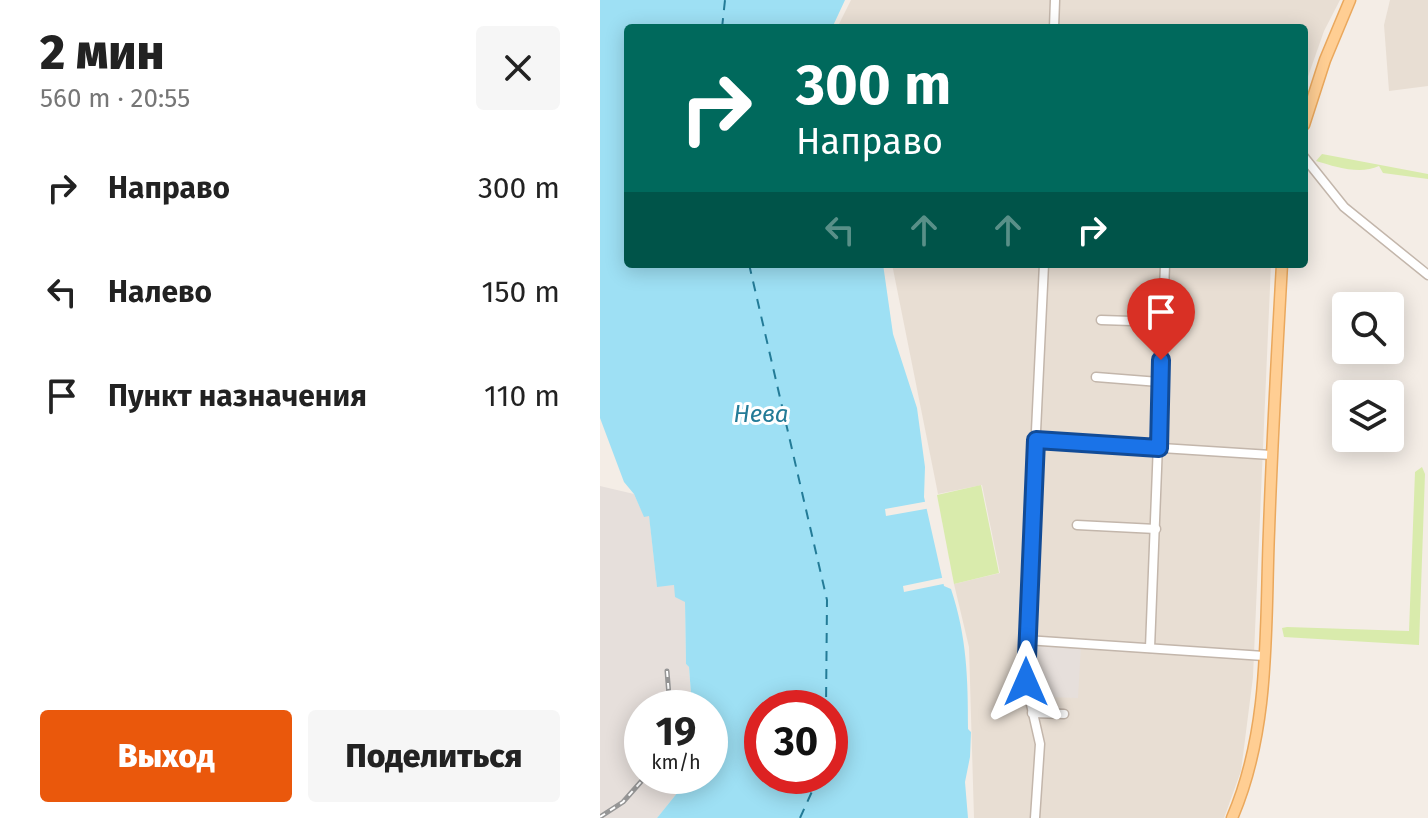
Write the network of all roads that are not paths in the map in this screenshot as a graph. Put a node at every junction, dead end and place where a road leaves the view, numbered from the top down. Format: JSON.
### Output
{"nodes":[{"id":1,"x":1055,"y":0,"type":"edge"},
{"id":2,"x":1350,"y":0,"type":"edge"},
{"id":3,"x":1054,"y":24,"type":"edge"},
{"id":4,"x":1308,"y":113,"type":"edge"},
{"id":5,"x":1308,"y":162,"type":"edge"},
{"id":6,"x":1044,"y":268,"type":"edge"},
{"id":7,"x":1165,"y":268,"type":"edge"},
{"id":8,"x":1282,"y":268,"type":"edge"},
{"id":9,"x":1428,"y":275,"type":"edge"},
{"id":10,"x":1101,"y":320,"type":"dead end"},
{"id":11,"x":1163,"y":322,"type":"junction"},
{"id":12,"x":1096,"y":377,"type":"dead end"},
{"id":13,"x":1159,"y":382,"type":"junction"},
{"id":14,"x":1036,"y":440,"type":"junction"},
{"id":15,"x":1159,"y":448,"type":"junction"},
{"id":16,"x":1271,"y":455,"type":"junction"},
{"id":17,"x":1077,"y":525,"type":"dead end"},
{"id":18,"x":1156,"y":529,"type":"junction"},
{"id":19,"x":1026,"y":640,"type":"junction"},
{"id":20,"x":1150,"y":648,"type":"junction"},
{"id":21,"x":1264,"y":656,"type":"junction"},
{"id":22,"x":1032,"y":713,"type":"junction"},
{"id":23,"x":1064,"y":714,"type":"dead end"},
{"id":24,"x":1035,"y":818,"type":"edge"},
{"id":25,"x":1232,"y":818,"type":"edge"}],
"edges":[{"from":1,"to":3,"type":"street"},
{"from":2,"to":4,"type":"main road"},
{"from":5,"to":9,"type":"street"},
{"from":6,"to":14,"type":"street"},
{"from":7,"to":11,"type":"street"},
{"from":8,"to":16,"type":"main road"},
{"from":10,"to":11,"type":"street"},
{"from":11,"to":13,"type":"street"},
{"from":12,"to":13,"type":"street"},
{"from":13,"to":15,"type":"street"},
{"from":14,"to":15,"type":"street"},
{"from":14,"to":19,"type":"street"},
{"from":15,"to":16,"type":"street"},
{"from":15,"to":18,"type":"street"},
{"from":16,"to":21,"type":"main road"},
{"from":17,"to":18,"type":"street"},
{"from":18,"to":20,"type":"street"},
{"from":19,"to":20,"type":"street"},
{"from":19,"to":22,"type":"street"},
{"from":20,"to":21,"type":"street"},
{"from":21,"to":25,"type":"main road"},
{"from":22,"to":23,"type":"street"},
{"from":22,"to":24,"type":"street"}]}
